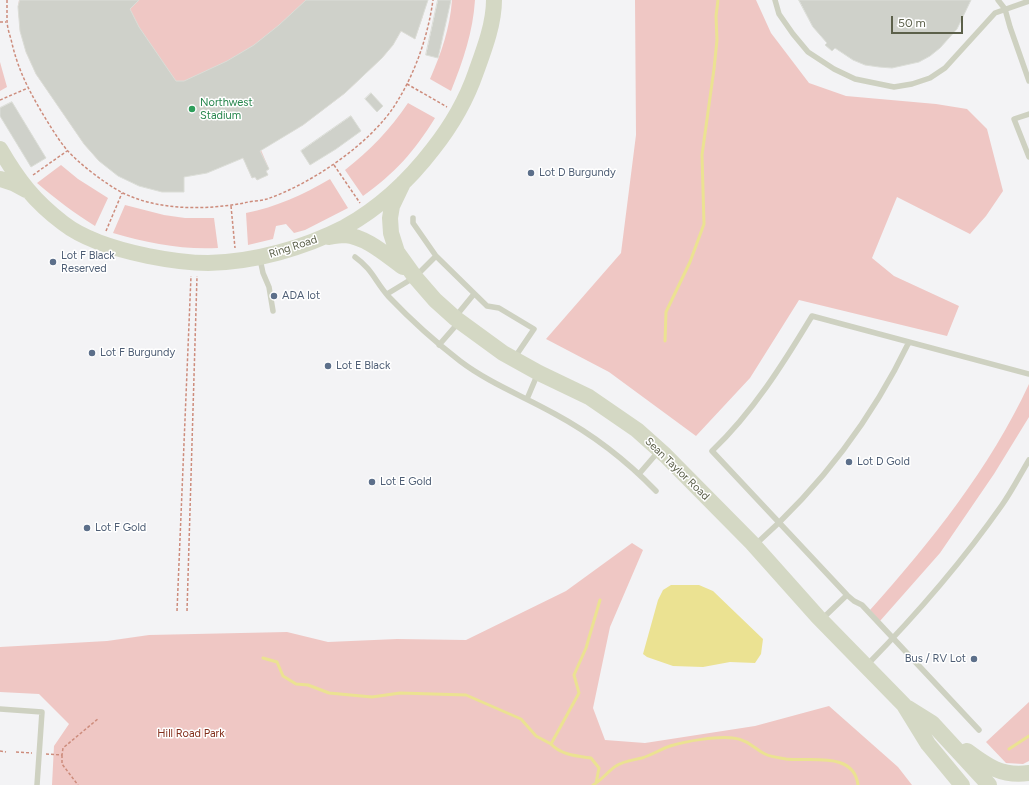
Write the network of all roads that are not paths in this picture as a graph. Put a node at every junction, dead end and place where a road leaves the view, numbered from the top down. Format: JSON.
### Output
{"nodes":[{"id":1,"x":494,"y":0,"type":"edge"},
{"id":2,"x":775,"y":0,"type":"edge"},
{"id":3,"x":1029,"y":1,"type":"edge"},
{"id":4,"x":1002,"y":3,"type":"edge"},
{"id":5,"x":1029,"y":81,"type":"edge"},
{"id":6,"x":1029,"y":114,"type":"edge"},
{"id":7,"x":0,"y":149,"type":"edge"},
{"id":8,"x":1029,"y":157,"type":"edge"},
{"id":9,"x":0,"y":179,"type":"edge"},
{"id":10,"x":403,"y":183,"type":"junction"},
{"id":11,"x":29,"y":185,"type":"junction"},
{"id":12,"x":414,"y":218,"type":"dead end"},
{"id":13,"x":319,"y":238,"type":"junction"},
{"id":14,"x":436,"y":256,"type":"junction"},
{"id":15,"x":260,"y":257,"type":"junction"},
{"id":16,"x":355,"y":257,"type":"dead end"},
{"id":17,"x":415,"y":277,"type":"junction"},
{"id":18,"x":387,"y":294,"type":"junction"},
{"id":19,"x":474,"y":294,"type":"junction"},
{"id":20,"x":273,"y":311,"type":"dead end"},
{"id":21,"x":457,"y":320,"type":"junction"},
{"id":22,"x":909,"y":342,"type":"junction"},
{"id":23,"x":439,"y":345,"type":"junction"},
{"id":24,"x":514,"y":359,"type":"junction"},
{"id":25,"x":539,"y":373,"type":"junction"},
{"id":26,"x":1029,"y":374,"type":"edge"},
{"id":27,"x":527,"y":399,"type":"junction"},
{"id":28,"x":660,"y":450,"type":"junction"},
{"id":29,"x":1029,"y":460,"type":"edge"},
{"id":30,"x":639,"y":474,"type":"junction"},
{"id":31,"x":656,"y":491,"type":"dead end"},
{"id":32,"x":780,"y":523,"type":"junction"},
{"id":33,"x":754,"y":546,"type":"junction"},
{"id":34,"x":847,"y":595,"type":"junction"},
{"id":35,"x":821,"y":620,"type":"junction"},
{"id":36,"x":894,"y":638,"type":"junction"},
{"id":37,"x":865,"y":666,"type":"junction"},
{"id":38,"x":904,"y":705,"type":"junction"},
{"id":39,"x":0,"y":709,"type":"edge"},
{"id":40,"x":932,"y":723,"type":"junction"},
{"id":41,"x":979,"y":730,"type":"dead end"},
{"id":42,"x":1029,"y":773,"type":"edge"},
{"id":43,"x":37,"y":785,"type":"edge"},
{"id":44,"x":962,"y":785,"type":"edge"},
{"id":45,"x":989,"y":785,"type":"edge"}],
"edges":[{"from":1,"to":10,"type":"main road","name":"Ring Road"},
{"from":2,"to":4,"type":"lane"},
{"from":3,"to":4,"type":"lane"},
{"from":4,"to":5,"type":"lane"},
{"from":6,"to":8,"type":"lane"},
{"from":7,"to":11,"type":"main road","name":"Ring Road"},
{"from":9,"to":11,"type":"main road"},
{"from":10,"to":13,"type":"main road","name":"Ring Road"},
{"from":10,"to":17,"type":"main road","name":"Sean Taylor Road"},
{"from":11,"to":15,"type":"main road","name":"Ring Road"},
{"from":12,"to":14,"type":"lane"},
{"from":13,"to":15,"type":"main road","name":"Ring Road"},
{"from":13,"to":17,"type":"main road","name":"Sean Taylor Road"},
{"from":14,"to":17,"type":"lane"},
{"from":14,"to":19,"type":"lane"},
{"from":15,"to":20,"type":"lane"},
{"from":16,"to":18,"type":"lane"},
{"from":17,"to":18,"type":"lane"},
{"from":17,"to":21,"type":"main road","name":"Sean Taylor Road"},
{"from":18,"to":23,"type":"lane"},
{"from":19,"to":21,"type":"lane"},
{"from":19,"to":24,"type":"lane"},
{"from":21,"to":23,"type":"lane"},
{"from":21,"to":24,"type":"main road","name":"Sean Taylor Road"},
{"from":22,"to":26,"type":"lane"},
{"from":22,"to":32,"type":"lane"},
{"from":22,"to":32,"type":"lane"},
{"from":23,"to":27,"type":"lane"},
{"from":24,"to":25,"type":"main road","name":"Sean Taylor Road"},
{"from":25,"to":27,"type":"lane"},
{"from":25,"to":28,"type":"main road","name":"Sean Taylor Road"},
{"from":27,"to":30,"type":"lane"},
{"from":28,"to":30,"type":"lane"},
{"from":28,"to":33,"type":"main road","name":"Sean Taylor Road"},
{"from":29,"to":36,"type":"lane"},
{"from":30,"to":31,"type":"lane"},
{"from":32,"to":33,"type":"lane"},
{"from":32,"to":34,"type":"lane"},
{"from":33,"to":35,"type":"main road","name":"Sean Taylor Road"},
{"from":34,"to":35,"type":"lane"},
{"from":34,"to":36,"type":"lane"},
{"from":35,"to":37,"type":"main road","name":"Sean Taylor Road"},
{"from":36,"to":37,"type":"lane"},
{"from":36,"to":41,"type":"lane"},
{"from":37,"to":38,"type":"main road","name":"Sean Taylor Road"},
{"from":38,"to":40,"type":"main road","name":"Sean Taylor Road"},
{"from":38,"to":44,"type":"main road","name":"Sean Taylor Road"},
{"from":39,"to":43,"type":"lane"},
{"from":40,"to":42,"type":"main road"},
{"from":40,"to":45,"type":"main road","name":"Sean Taylor Road"}]}
